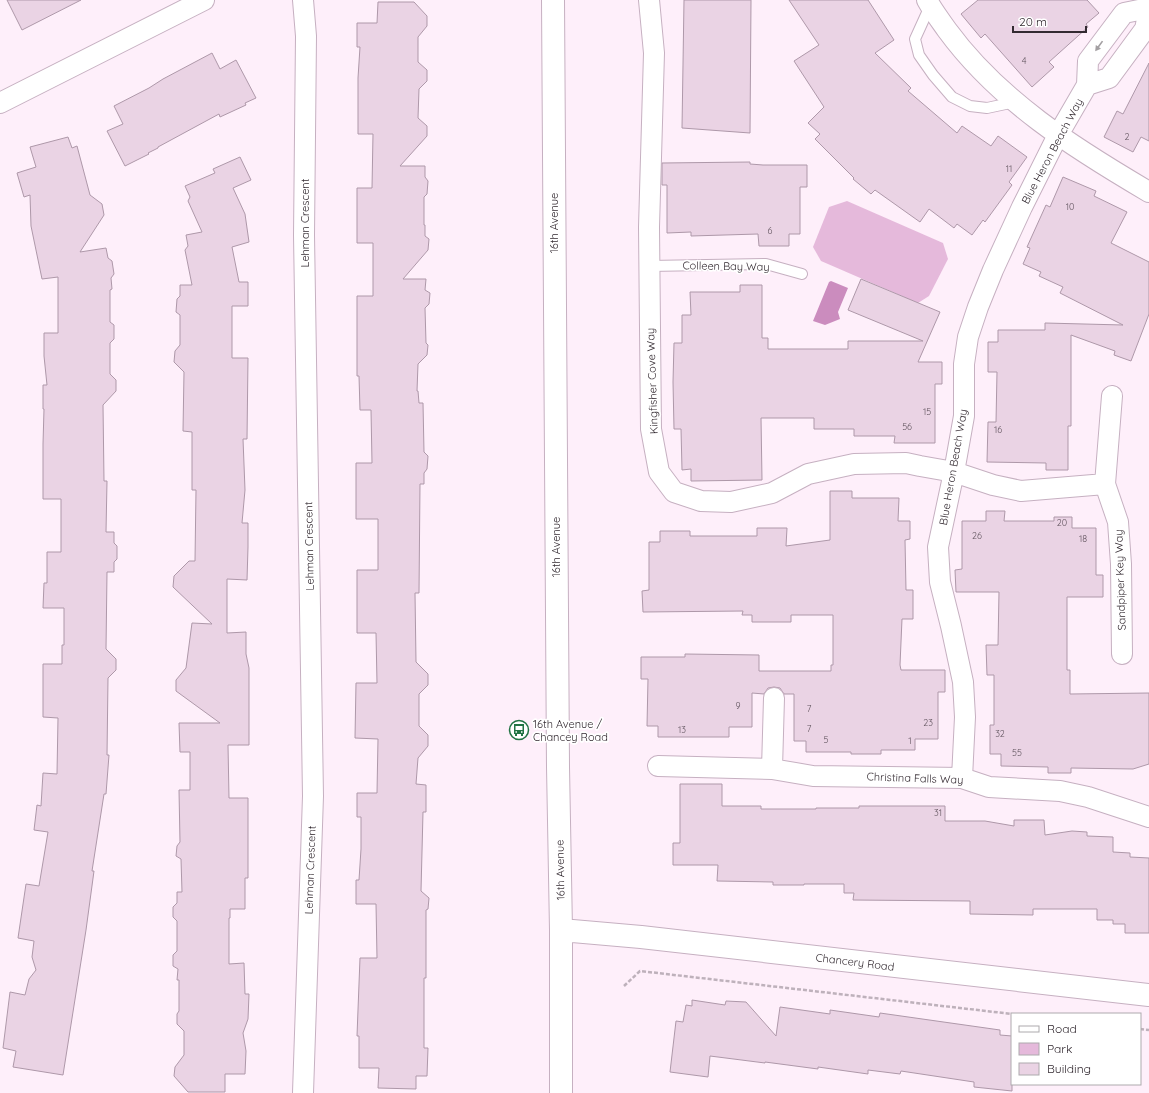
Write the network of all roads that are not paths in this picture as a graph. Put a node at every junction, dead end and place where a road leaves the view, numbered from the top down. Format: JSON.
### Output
{"nodes":[{"id":1,"x":204,"y":0,"type":"edge"},
{"id":2,"x":303,"y":0,"type":"edge"},
{"id":3,"x":553,"y":0,"type":"edge"},
{"id":4,"x":648,"y":0,"type":"edge"},
{"id":5,"x":1141,"y":0,"type":"edge"},
{"id":6,"x":928,"y":3,"type":"edge"},
{"id":7,"x":1149,"y":8,"type":"edge"},
{"id":8,"x":1087,"y":85,"type":"junction"},
{"id":9,"x":1015,"y":102,"type":"junction"},
{"id":10,"x":0,"y":103,"type":"edge"},
{"id":11,"x":1058,"y":135,"type":"junction"},
{"id":12,"x":1149,"y":192,"type":"edge"},
{"id":13,"x":649,"y":266,"type":"junction"},
{"id":14,"x":802,"y":274,"type":"dead end"},
{"id":15,"x":1112,"y":396,"type":"dead end"},
{"id":16,"x":954,"y":472,"type":"junction"},
{"id":17,"x":1104,"y":484,"type":"junction"},
{"id":18,"x":1122,"y":654,"type":"dead end"},
{"id":19,"x":774,"y":698,"type":"dead end"},
{"id":20,"x":658,"y":766,"type":"dead end"},
{"id":21,"x":772,"y":769,"type":"junction"},
{"id":22,"x":962,"y":778,"type":"junction"},
{"id":23,"x":1149,"y":817,"type":"edge"},
{"id":24,"x":561,"y":930,"type":"junction"},
{"id":25,"x":1149,"y":995,"type":"edge"},
{"id":26,"x":303,"y":1093,"type":"edge"},
{"id":27,"x":561,"y":1093,"type":"edge"}],
"edges":[{"from":1,"to":10,"type":"street"},
{"from":2,"to":26,"type":"street","name":"Lehman Crescent"},
{"from":3,"to":24,"type":"main road","name":"16th Avenue"},
{"from":4,"to":13,"type":"street","name":"Kingfisher Cove Way"},
{"from":5,"to":7,"type":"street"},
{"from":6,"to":9,"type":"street"},
{"from":6,"to":9,"type":"lane"},
{"from":7,"to":8,"type":"street","name":"Blue Heron Beach Way"},
{"from":7,"to":8,"type":"street","name":"Blue Heron Beach Way","one_way":true},
{"from":8,"to":11,"type":"street","name":"Blue Heron Beach Way"},
{"from":9,"to":11,"type":"street"},
{"from":11,"to":12,"type":"street"},
{"from":11,"to":16,"type":"street","name":"Blue Heron Beach Way"},
{"from":13,"to":14,"type":"lane","name":"Colleen Bay Way"},
{"from":13,"to":16,"type":"street","name":"Kingfisher Cove Way"},
{"from":15,"to":17,"type":"street","name":"Sandpiper Key Way"},
{"from":16,"to":17,"type":"street"},
{"from":16,"to":22,"type":"street","name":"Blue Heron Beach Way"},
{"from":17,"to":18,"type":"street","name":"Sandpiper Key Way"},
{"from":19,"to":21,"type":"street"},
{"from":20,"to":21,"type":"street","name":"Christina Falls Way"},
{"from":21,"to":22,"type":"street","name":"Christina Falls Way"},
{"from":22,"to":23,"type":"street","name":"Christina Falls Way"},
{"from":24,"to":25,"type":"main road","name":"Chancery Road"},
{"from":24,"to":27,"type":"main road","name":"16th Avenue"}]}
